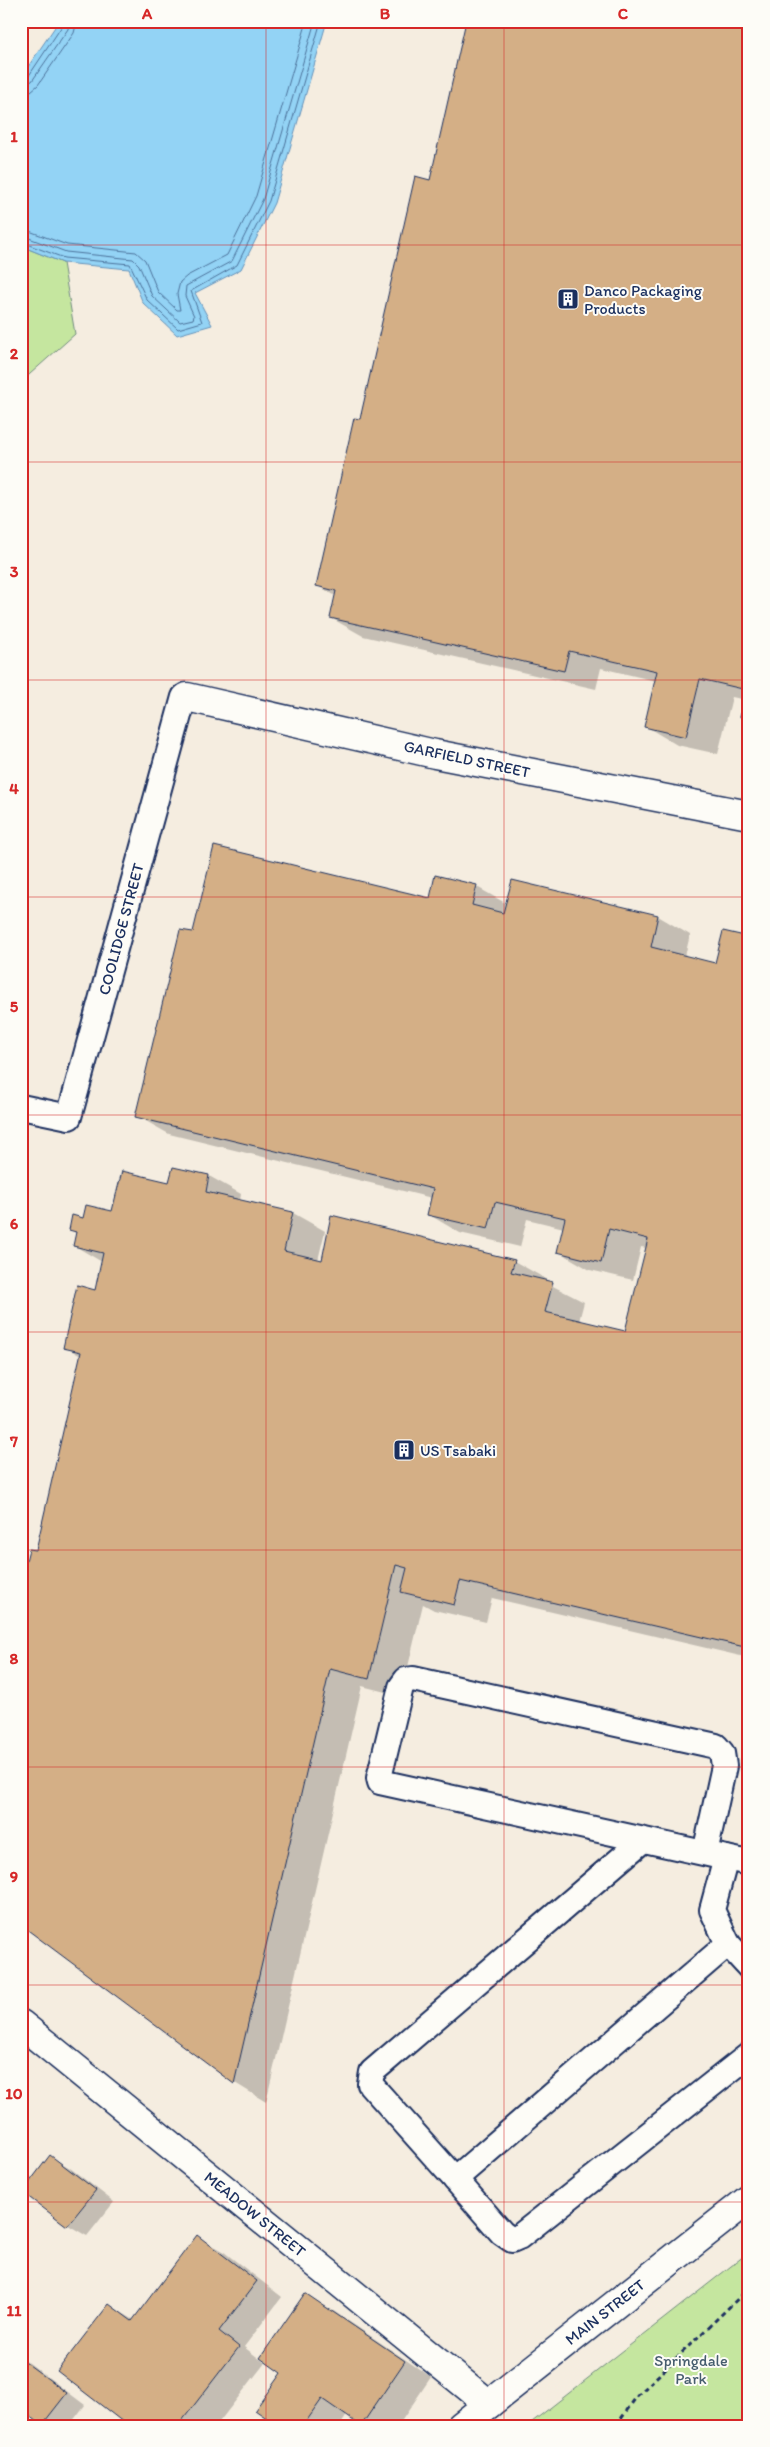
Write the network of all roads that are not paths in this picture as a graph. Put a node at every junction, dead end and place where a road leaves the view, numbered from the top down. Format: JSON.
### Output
{"nodes":[{"id":1,"x":186,"y":697,"type":"joint"},
{"id":2,"x":749,"y":815,"type":"edge"},
{"id":3,"x":21,"y":1107,"type":"edge"},
{"id":4,"x":643,"y":1840,"type":"junction"},
{"id":5,"x":715,"y":1856,"type":"junction"},
{"id":6,"x":749,"y":1863,"type":"edge"},
{"id":7,"x":728,"y":1944,"type":"junction"},
{"id":8,"x":749,"y":1966,"type":"edge"},
{"id":9,"x":21,"y":2024,"type":"edge"},
{"id":10,"x":749,"y":2055,"type":"edge"},
{"id":11,"x":455,"y":2179,"type":"junction"},
{"id":12,"x":749,"y":2199,"type":"edge"},
{"id":13,"x":489,"y":2404,"type":"junction"},
{"id":14,"x":462,"y":2426,"type":"edge"}],
"edges":[{"from":1,"to":2,"type":"street","name":"GARFIELD STREET"},
{"from":1,"to":3,"type":"lane","name":"COOLIDGE STREET"},
{"from":4,"to":5,"type":"lane"},
{"from":4,"to":5,"type":"lane"},
{"from":4,"to":11,"type":"lane"},
{"from":5,"to":6,"type":"lane"},
{"from":5,"to":7,"type":"lane"},
{"from":7,"to":8,"type":"lane"},
{"from":7,"to":11,"type":"lane"},
{"from":9,"to":13,"type":"street","name":"MEADOW STREET"},
{"from":10,"to":11,"type":"lane"},
{"from":12,"to":13,"type":"street","name":"MAIN STREET"},
{"from":13,"to":14,"type":"street","name":"MAIN STREET"}]}
